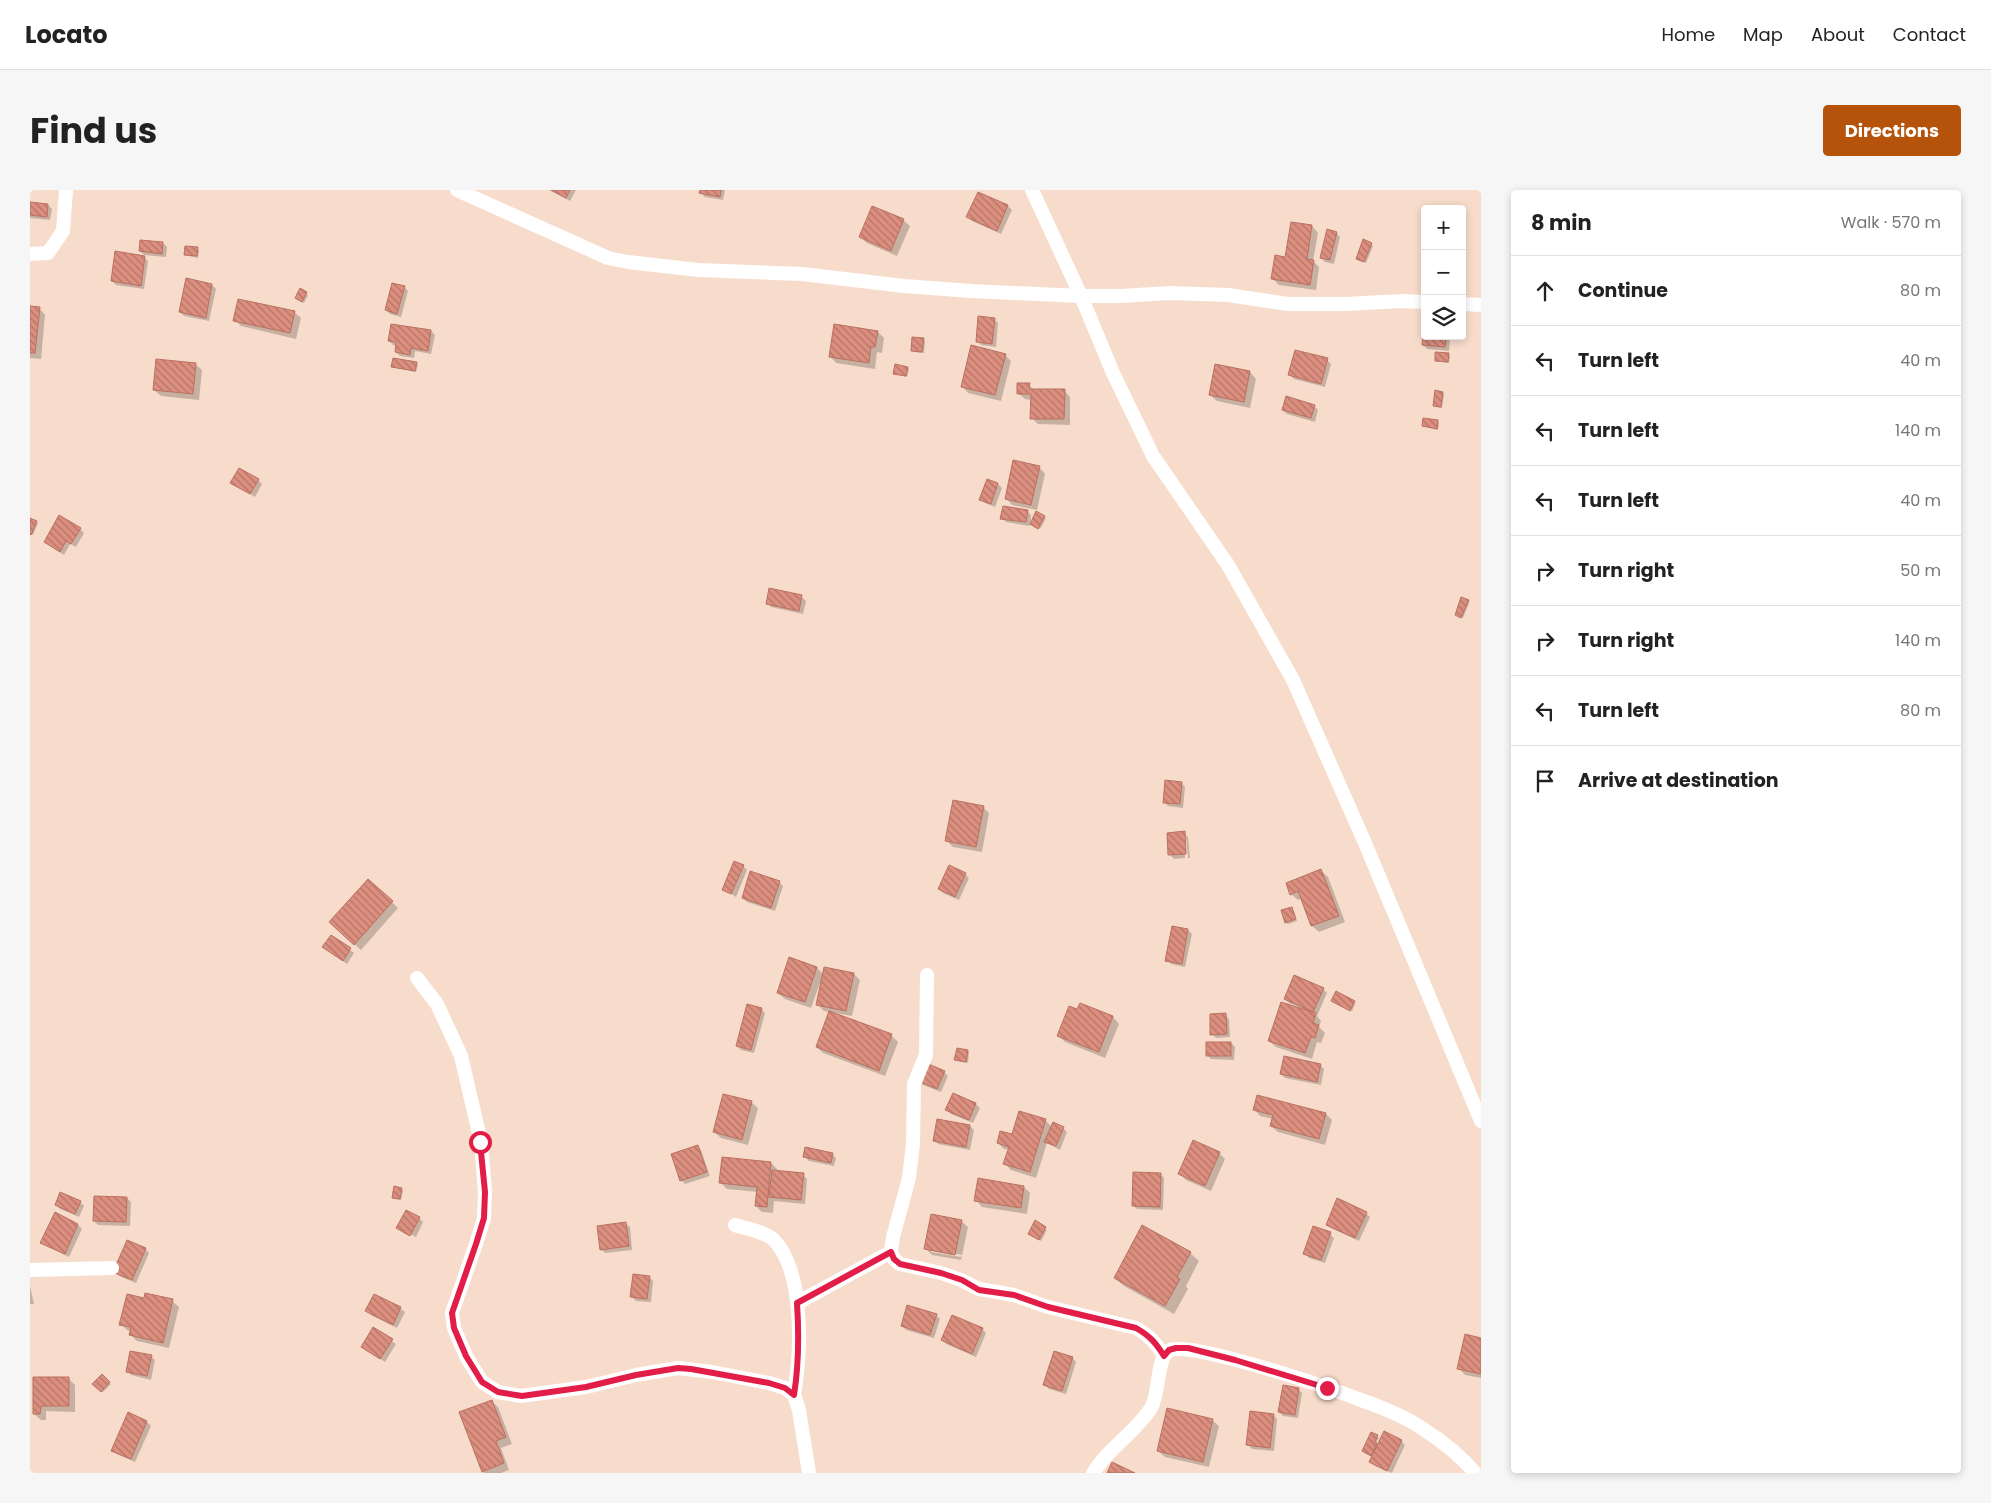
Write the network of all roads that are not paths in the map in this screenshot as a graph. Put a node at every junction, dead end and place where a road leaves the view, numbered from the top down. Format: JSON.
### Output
{"nodes":[{"id":1,"x":66,"y":190,"type":"edge"},
{"id":2,"x":457,"y":190,"type":"edge"},
{"id":3,"x":1032,"y":190,"type":"edge"},
{"id":4,"x":30,"y":254,"type":"edge"},
{"id":5,"x":1081,"y":296,"type":"junction"},
{"id":6,"x":1421,"y":302,"type":"edge"},
{"id":7,"x":1466,"y":304,"type":"edge"},
{"id":8,"x":1481,"y":305,"type":"edge"},
{"id":9,"x":927,"y":975,"type":"dead end"},
{"id":10,"x":417,"y":978,"type":"dead end"},
{"id":11,"x":1481,"y":1121,"type":"edge"},
{"id":12,"x":735,"y":1225,"type":"dead end"},
{"id":13,"x":891,"y":1252,"type":"junction"},
{"id":14,"x":112,"y":1268,"type":"dead end"},
{"id":15,"x":30,"y":1270,"type":"edge"},
{"id":16,"x":797,"y":1303,"type":"junction"},
{"id":17,"x":1164,"y":1356,"type":"junction"},
{"id":18,"x":794,"y":1395,"type":"junction"},
{"id":19,"x":809,"y":1473,"type":"edge"},
{"id":20,"x":1093,"y":1473,"type":"edge"},
{"id":21,"x":1475,"y":1473,"type":"edge"}],
"edges":[{"from":1,"to":4,"type":"street"},
{"from":2,"to":5,"type":"street"},
{"from":3,"to":5,"type":"street"},
{"from":5,"to":6,"type":"street"},
{"from":5,"to":11,"type":"street"},
{"from":7,"to":8,"type":"street"},
{"from":9,"to":13,"type":"street"},
{"from":10,"to":18,"type":"street"},
{"from":12,"to":16,"type":"street"},
{"from":13,"to":16,"type":"street"},
{"from":13,"to":17,"type":"street"},
{"from":14,"to":15,"type":"street"},
{"from":16,"to":18,"type":"street"},
{"from":17,"to":20,"type":"street"},
{"from":17,"to":21,"type":"street"},
{"from":18,"to":19,"type":"street"}]}
